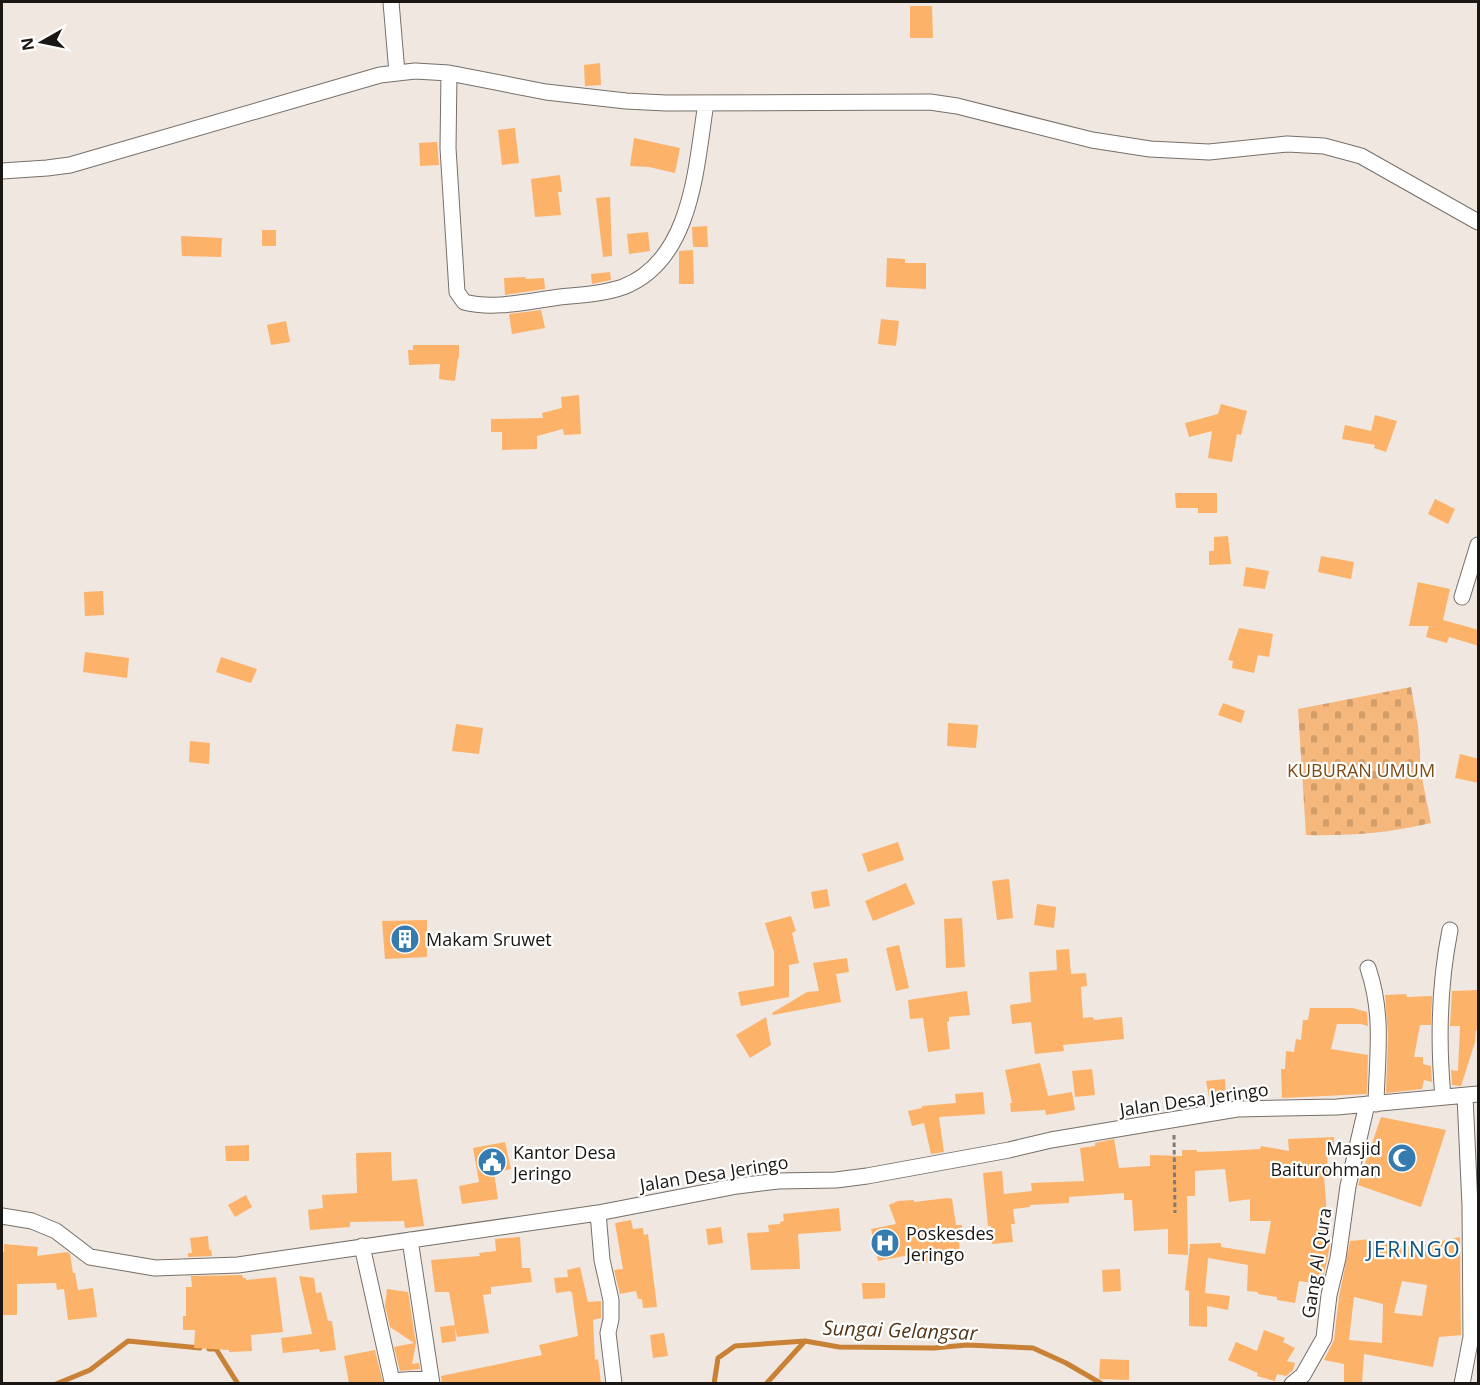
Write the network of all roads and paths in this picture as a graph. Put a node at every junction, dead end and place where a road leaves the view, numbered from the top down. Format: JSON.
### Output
{"nodes":[{"id":1,"x":392,"y":2,"type":"edge"},
{"id":2,"x":397,"y":72,"type":"junction"},
{"id":3,"x":449,"y":73,"type":"junction"},
{"id":4,"x":706,"y":103,"type":"junction"},
{"id":5,"x":2,"y":171,"type":"edge"},
{"id":6,"x":1479,"y":222,"type":"edge"},
{"id":7,"x":1479,"y":545,"type":"edge"},
{"id":8,"x":1462,"y":597,"type":"dead end"},
{"id":9,"x":1450,"y":930,"type":"dead end"},
{"id":10,"x":1368,"y":968,"type":"dead end"},
{"id":11,"x":1472,"y":1095,"type":"edge"},
{"id":12,"x":1443,"y":1097,"type":"junction"},
{"id":13,"x":1371,"y":1104,"type":"junction"},
{"id":14,"x":1174,"y":1121,"type":"junction"},
{"id":15,"x":598,"y":1213,"type":"junction"},
{"id":16,"x":1175,"y":1213,"type":"dead end"},
{"id":17,"x":2,"y":1216,"type":"edge"},
{"id":18,"x":410,"y":1240,"type":"junction"},
{"id":19,"x":362,"y":1246,"type":"junction"},
{"id":20,"x":431,"y":1381,"type":"edge"},
{"id":21,"x":614,"y":1383,"type":"edge"},
{"id":22,"x":1292,"y":1383,"type":"edge"},
{"id":23,"x":1462,"y":1383,"type":"edge"}],
"edges":[{"from":1,"to":2,"type":"street"},
{"from":2,"to":3,"type":"street"},
{"from":2,"to":5,"type":"street"},
{"from":3,"to":4,"type":"street"},
{"from":3,"to":4,"type":"street"},
{"from":4,"to":6,"type":"street"},
{"from":7,"to":8,"type":"street"},
{"from":9,"to":12,"type":"street"},
{"from":10,"to":13,"type":"street","name":"Gang Al Qura"},
{"from":11,"to":12,"type":"street","name":"Jalan Desa Jeringo"},
{"from":11,"to":23,"type":"street"},
{"from":12,"to":13,"type":"street","name":"Jalan Desa Jeringo"},
{"from":13,"to":14,"type":"street","name":"Jalan Desa Jeringo"},
{"from":13,"to":22,"type":"street","name":"Gang Al Qura"},
{"from":14,"to":15,"type":"street","name":"Jalan Desa Jeringo"},
{"from":14,"to":16,"type":"path"},
{"from":15,"to":18,"type":"street","name":"Jalan Desa Jeringo"},
{"from":15,"to":21,"type":"street"},
{"from":17,"to":19,"type":"street","name":"Jalan Desa Jeringo"},
{"from":18,"to":19,"type":"street","name":"Jalan Desa Jeringo"},
{"from":18,"to":20,"type":"street"},
{"from":19,"to":20,"type":"street"}]}
